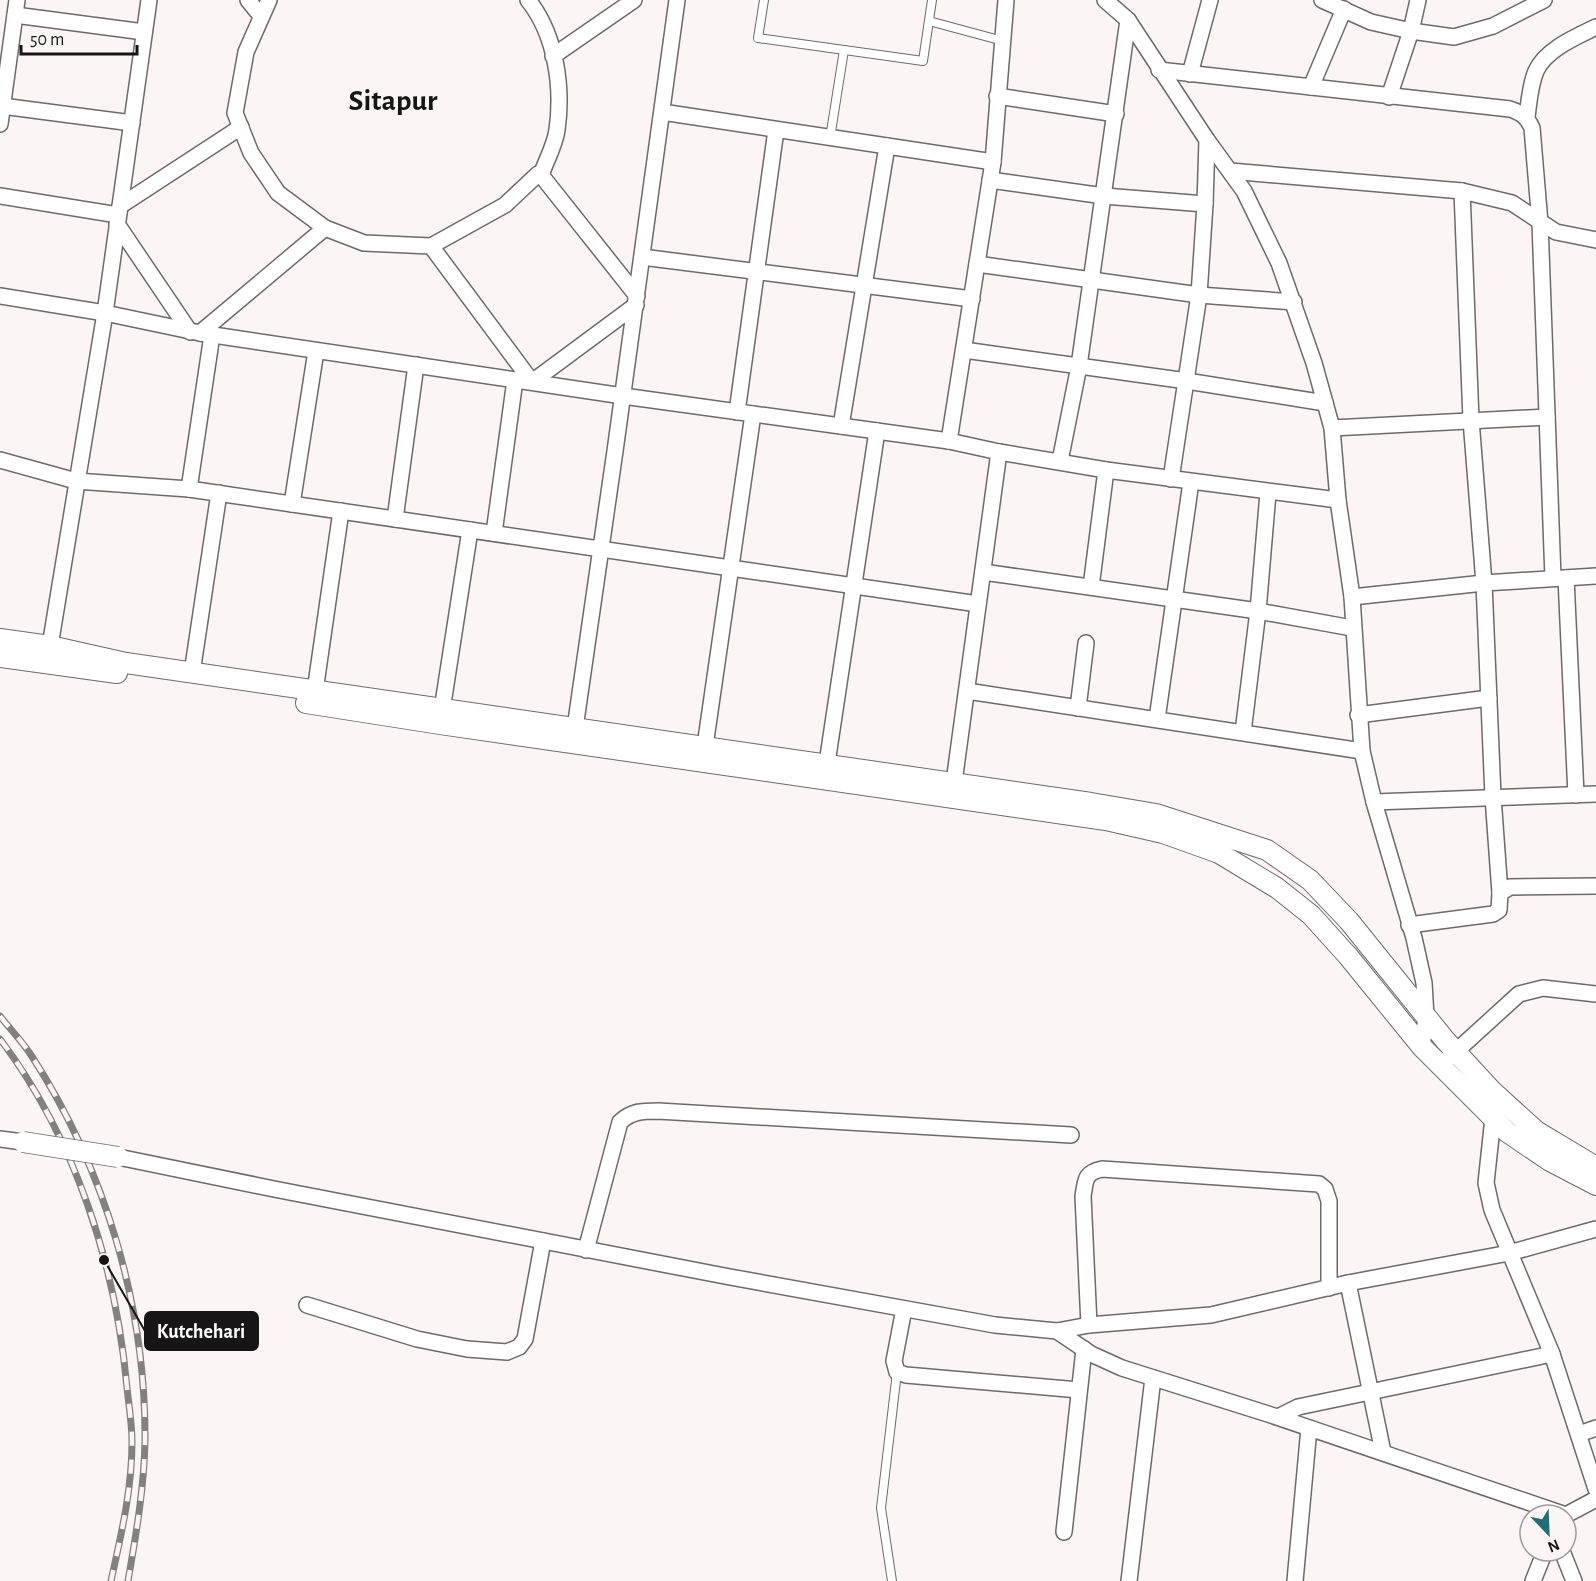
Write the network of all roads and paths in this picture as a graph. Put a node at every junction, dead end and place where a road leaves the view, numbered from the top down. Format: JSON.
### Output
{"nodes":[{"id":1,"x":149,"y":0,"type":"edge"},
{"id":2,"x":248,"y":0,"type":"edge"},
{"id":3,"x":269,"y":0,"type":"edge"},
{"id":4,"x":528,"y":0,"type":"edge"},
{"id":5,"x":634,"y":0,"type":"edge"},
{"id":6,"x":677,"y":0,"type":"edge"},
{"id":7,"x":764,"y":0,"type":"edge"},
{"id":8,"x":932,"y":0,"type":"edge"},
{"id":9,"x":1006,"y":0,"type":"edge"},
{"id":10,"x":1105,"y":0,"type":"edge"},
{"id":11,"x":1210,"y":0,"type":"edge"},
{"id":12,"x":1322,"y":0,"type":"edge"},
{"id":13,"x":1418,"y":0,"type":"edge"},
{"id":14,"x":1514,"y":0,"type":"edge"},
{"id":15,"x":1544,"y":0,"type":"edge"},
{"id":16,"x":16,"y":8,"type":"edge"},
{"id":17,"x":1344,"y":9,"type":"junction"},
{"id":18,"x":261,"y":16,"type":"junction"},
{"id":19,"x":1513,"y":17,"type":"junction"},
{"id":20,"x":1128,"y":20,"type":"junction"},
{"id":21,"x":929,"y":21,"type":"junction"},
{"id":22,"x":1596,"y":27,"type":"edge"},
{"id":23,"x":1411,"y":31,"type":"junction"},
{"id":24,"x":144,"y":32,"type":"junction"},
{"id":25,"x":1003,"y":42,"type":"junction"},
{"id":26,"x":844,"y":50,"type":"junction"},
{"id":27,"x":553,"y":56,"type":"junction"},
{"id":28,"x":1159,"y":70,"type":"junction"},
{"id":29,"x":1190,"y":74,"type":"junction"},
{"id":30,"x":1311,"y":87,"type":"junction"},
{"id":31,"x":997,"y":96,"type":"junction"},
{"id":32,"x":1389,"y":97,"type":"junction"},
{"id":33,"x":2,"y":106,"type":"junction"},
{"id":34,"x":662,"y":112,"type":"junction"},
{"id":35,"x":1116,"y":114,"type":"junction"},
{"id":36,"x":1527,"y":117,"type":"junction"},
{"id":37,"x":132,"y":123,"type":"junction"},
{"id":38,"x":0,"y":124,"type":"edge"},
{"id":39,"x":241,"y":127,"type":"junction"},
{"id":40,"x":776,"y":130,"type":"junction"},
{"id":41,"x":830,"y":138,"type":"junction"},
{"id":42,"x":1207,"y":140,"type":"junction"},
{"id":43,"x":887,"y":146,"type":"junction"},
{"id":44,"x":993,"y":162,"type":"junction"},
{"id":45,"x":1230,"y":171,"type":"junction"},
{"id":46,"x":541,"y":175,"type":"junction"},
{"id":47,"x":990,"y":180,"type":"junction"},
{"id":48,"x":1462,"y":192,"type":"junction"},
{"id":49,"x":0,"y":196,"type":"edge"},
{"id":50,"x":1104,"y":196,"type":"junction"},
{"id":51,"x":1205,"y":204,"type":"junction"},
{"id":52,"x":118,"y":215,"type":"junction"},
{"id":53,"x":1540,"y":223,"type":"junction"},
{"id":54,"x":325,"y":228,"type":"junction"},
{"id":55,"x":1596,"y":240,"type":"edge"},
{"id":56,"x":431,"y":246,"type":"junction"},
{"id":57,"x":642,"y":257,"type":"junction"},
{"id":58,"x":977,"y":264,"type":"junction"},
{"id":59,"x":756,"y":272,"type":"junction"},
{"id":60,"x":1091,"y":280,"type":"junction"},
{"id":61,"x":864,"y":285,"type":"junction"},
{"id":62,"x":1199,"y":295,"type":"junction"},
{"id":63,"x":0,"y":296,"type":"edge"},
{"id":64,"x":972,"y":299,"type":"junction"},
{"id":65,"x":636,"y":301,"type":"junction"},
{"id":66,"x":1294,"y":302,"type":"junction"},
{"id":67,"x":105,"y":313,"type":"junction"},
{"id":68,"x":200,"y":333,"type":"junction"},
{"id":69,"x":964,"y":350,"type":"junction"},
{"id":70,"x":316,"y":351,"type":"junction"},
{"id":71,"x":416,"y":365,"type":"junction"},
{"id":72,"x":1079,"y":366,"type":"junction"},
{"id":73,"x":515,"y":380,"type":"junction"},
{"id":74,"x":1187,"y":381,"type":"junction"},
{"id":75,"x":532,"y":382,"type":"junction"},
{"id":76,"x":623,"y":396,"type":"junction"},
{"id":77,"x":1325,"y":403,"type":"junction"},
{"id":78,"x":737,"y":412,"type":"junction"},
{"id":79,"x":753,"y":414,"type":"junction"},
{"id":80,"x":1547,"y":417,"type":"junction"},
{"id":81,"x":1471,"y":420,"type":"junction"},
{"id":82,"x":841,"y":426,"type":"junction"},
{"id":83,"x":1332,"y":428,"type":"junction"},
{"id":84,"x":877,"y":431,"type":"junction"},
{"id":85,"x":950,"y":441,"type":"junction"},
{"id":86,"x":999,"y":452,"type":"junction"},
{"id":87,"x":0,"y":460,"type":"edge"},
{"id":88,"x":1060,"y":461,"type":"junction"},
{"id":89,"x":1106,"y":470,"type":"junction"},
{"id":90,"x":1171,"y":479,"type":"junction"},
{"id":91,"x":76,"y":481,"type":"junction"},
{"id":92,"x":1191,"y":482,"type":"junction"},
{"id":93,"x":189,"y":489,"type":"junction"},
{"id":94,"x":219,"y":493,"type":"junction"},
{"id":95,"x":1268,"y":493,"type":"junction"},
{"id":96,"x":1338,"y":500,"type":"junction"},
{"id":97,"x":292,"y":504,"type":"junction"},
{"id":98,"x":341,"y":511,"type":"junction"},
{"id":99,"x":395,"y":519,"type":"junction"},
{"id":100,"x":470,"y":530,"type":"junction"},
{"id":101,"x":494,"y":533,"type":"junction"},
{"id":102,"x":601,"y":549,"type":"junction"},
{"id":103,"x":731,"y":568,"type":"junction"},
{"id":104,"x":983,"y":572,"type":"junction"},
{"id":105,"x":1596,"y":576,"type":"edge"},
{"id":106,"x":1559,"y":578,"type":"junction"},
{"id":107,"x":1484,"y":583,"type":"junction"},
{"id":108,"x":854,"y":586,"type":"junction"},
{"id":109,"x":1091,"y":587,"type":"junction"},
{"id":110,"x":1352,"y":597,"type":"junction"},
{"id":111,"x":1174,"y":599,"type":"junction"},
{"id":112,"x":978,"y":604,"type":"junction"},
{"id":113,"x":1258,"y":611,"type":"junction"},
{"id":114,"x":1352,"y":628,"type":"junction"},
{"id":115,"x":0,"y":639,"type":"edge"},
{"id":116,"x":1086,"y":644,"type":"dead end"},
{"id":117,"x":50,"y":646,"type":"junction"},
{"id":118,"x":0,"y":657,"type":"edge"},
{"id":119,"x":192,"y":673,"type":"junction"},
{"id":120,"x":315,"y":691,"type":"junction"},
{"id":121,"x":967,"y":691,"type":"junction"},
{"id":122,"x":1489,"y":698,"type":"junction"},
{"id":123,"x":1078,"y":708,"type":"junction"},
{"id":124,"x":442,"y":710,"type":"junction"},
{"id":125,"x":1358,"y":715,"type":"junction"},
{"id":126,"x":1157,"y":719,"type":"junction"},
{"id":127,"x":575,"y":728,"type":"junction"},
{"id":128,"x":1243,"y":732,"type":"junction"},
{"id":129,"x":705,"y":746,"type":"junction"},
{"id":130,"x":1362,"y":751,"type":"junction"},
{"id":131,"x":827,"y":763,"type":"junction"},
{"id":132,"x":954,"y":782,"type":"junction"},
{"id":133,"x":1596,"y":794,"type":"edge"},
{"id":134,"x":1576,"y":795,"type":"junction"},
{"id":135,"x":1493,"y":797,"type":"junction"},
{"id":136,"x":1374,"y":802,"type":"junction"},
{"id":137,"x":1596,"y":886,"type":"edge"},
{"id":138,"x":1500,"y":893,"type":"junction"},
{"id":139,"x":1409,"y":925,"type":"junction"},
{"id":140,"x":1596,"y":994,"type":"edge"},
{"id":141,"x":1426,"y":1017,"type":"junction"},
{"id":142,"x":1422,"y":1047,"type":"junction"},
{"id":143,"x":1456,"y":1052,"type":"junction"},
{"id":144,"x":1441,"y":1065,"type":"junction"},
{"id":145,"x":1501,"y":1099,"type":"junction"},
{"id":146,"x":1493,"y":1118,"type":"junction"},
{"id":147,"x":1071,"y":1135,"type":"dead end"},
{"id":148,"x":0,"y":1139,"type":"edge"},
{"id":149,"x":23,"y":1142,"type":"joint"},
{"id":150,"x":118,"y":1157,"type":"joint"},
{"id":151,"x":1596,"y":1167,"type":"edge"},
{"id":152,"x":1596,"y":1185,"type":"edge"},
{"id":153,"x":1596,"y":1229,"type":"edge"},
{"id":154,"x":543,"y":1241,"type":"junction"},
{"id":155,"x":586,"y":1250,"type":"junction"},
{"id":156,"x":1509,"y":1253,"type":"junction"},
{"id":157,"x":1348,"y":1283,"type":"junction"},
{"id":158,"x":1329,"y":1287,"type":"junction"},
{"id":159,"x":308,"y":1305,"type":"dead end"},
{"id":160,"x":904,"y":1309,"type":"junction"},
{"id":161,"x":1089,"y":1324,"type":"junction"},
{"id":162,"x":1056,"y":1331,"type":"junction"},
{"id":163,"x":1084,"y":1349,"type":"junction"},
{"id":164,"x":1552,"y":1354,"type":"junction"},
{"id":165,"x":897,"y":1372,"type":"junction"},
{"id":166,"x":1154,"y":1378,"type":"junction"},
{"id":167,"x":1079,"y":1390,"type":"junction"},
{"id":168,"x":1371,"y":1393,"type":"junction"},
{"id":169,"x":1278,"y":1417,"type":"junction"},
{"id":170,"x":1310,"y":1428,"type":"junction"},
{"id":171,"x":1596,"y":1428,"type":"edge"},
{"id":172,"x":1579,"y":1434,"type":"junction"},
{"id":173,"x":1383,"y":1452,"type":"junction"},
{"id":174,"x":1596,"y":1489,"type":"edge"},
{"id":175,"x":1596,"y":1498,"type":"edge"},
{"id":176,"x":1531,"y":1503,"type":"edge"},
{"id":177,"x":1578,"y":1508,"type":"edge"},
{"id":178,"x":1064,"y":1532,"type":"dead end"},
{"id":179,"x":1540,"y":1563,"type":"edge"},
{"id":180,"x":1567,"y":1563,"type":"edge"},
{"id":181,"x":892,"y":1581,"type":"edge"},
{"id":182,"x":1129,"y":1581,"type":"edge"},
{"id":183,"x":1295,"y":1581,"type":"edge"},
{"id":184,"x":1533,"y":1581,"type":"edge"},
{"id":185,"x":1574,"y":1581,"type":"edge"}],
"edges":[{"from":1,"to":24,"type":"street"},
{"from":2,"to":18,"type":"street"},
{"from":3,"to":18,"type":"street"},
{"from":4,"to":27,"type":"street"},
{"from":5,"to":27,"type":"street"},
{"from":6,"to":34,"type":"street"},
{"from":7,"to":26,"type":"lane"},
{"from":8,"to":21,"type":"lane"},
{"from":9,"to":25,"type":"street"},
{"from":10,"to":20,"type":"street"},
{"from":11,"to":29,"type":"street"},
{"from":12,"to":17,"type":"street"},
{"from":13,"to":23,"type":"street"},
{"from":14,"to":19,"type":"street"},
{"from":15,"to":19,"type":"street"},
{"from":16,"to":24,"type":"street"},
{"from":16,"to":33,"type":"street"},
{"from":17,"to":23,"type":"street"},
{"from":17,"to":30,"type":"street"},
{"from":18,"to":39,"type":"street"},
{"from":19,"to":23,"type":"street"},
{"from":20,"to":28,"type":"street"},
{"from":20,"to":35,"type":"street"},
{"from":21,"to":25,"type":"lane"},
{"from":21,"to":26,"type":"lane"},
{"from":22,"to":36,"type":"street"},
{"from":23,"to":32,"type":"street"},
{"from":24,"to":37,"type":"street"},
{"from":25,"to":31,"type":"street"},
{"from":26,"to":41,"type":"lane"},
{"from":27,"to":46,"type":"street"},
{"from":28,"to":29,"type":"street"},
{"from":28,"to":42,"type":"street"},
{"from":29,"to":30,"type":"street"},
{"from":30,"to":32,"type":"street"},
{"from":31,"to":35,"type":"street"},
{"from":31,"to":44,"type":"street"},
{"from":32,"to":36,"type":"street"},
{"from":33,"to":37,"type":"street"},
{"from":33,"to":38,"type":"street"},
{"from":34,"to":40,"type":"street"},
{"from":34,"to":57,"type":"street"},
{"from":35,"to":50,"type":"street"},
{"from":36,"to":53,"type":"street"},
{"from":37,"to":52,"type":"street"},
{"from":39,"to":52,"type":"street"},
{"from":39,"to":54,"type":"street"},
{"from":40,"to":41,"type":"street"},
{"from":40,"to":59,"type":"street"},
{"from":41,"to":43,"type":"street"},
{"from":42,"to":45,"type":"street"},
{"from":42,"to":51,"type":"street"},
{"from":43,"to":44,"type":"street"},
{"from":43,"to":61,"type":"street"},
{"from":44,"to":47,"type":"street"},
{"from":45,"to":48,"type":"street"},
{"from":45,"to":66,"type":"street"},
{"from":46,"to":56,"type":"street"},
{"from":46,"to":65,"type":"street"},
{"from":47,"to":50,"type":"street"},
{"from":47,"to":58,"type":"street"},
{"from":48,"to":53,"type":"street"},
{"from":48,"to":81,"type":"street"},
{"from":49,"to":52,"type":"street"},
{"from":50,"to":51,"type":"street"},
{"from":50,"to":60,"type":"street"},
{"from":51,"to":62,"type":"street"},
{"from":52,"to":67,"type":"street"},
{"from":52,"to":68,"type":"street"},
{"from":53,"to":55,"type":"street"},
{"from":53,"to":80,"type":"street"},
{"from":54,"to":56,"type":"street"},
{"from":54,"to":68,"type":"street"},
{"from":56,"to":75,"type":"street"},
{"from":57,"to":59,"type":"street"},
{"from":57,"to":65,"type":"street"},
{"from":58,"to":60,"type":"street"},
{"from":58,"to":64,"type":"street"},
{"from":59,"to":61,"type":"street"},
{"from":59,"to":78,"type":"street"},
{"from":60,"to":62,"type":"street"},
{"from":60,"to":72,"type":"street"},
{"from":61,"to":64,"type":"street"},
{"from":61,"to":82,"type":"street"},
{"from":62,"to":66,"type":"street"},
{"from":62,"to":74,"type":"street"},
{"from":63,"to":67,"type":"street"},
{"from":64,"to":69,"type":"street"},
{"from":65,"to":75,"type":"street"},
{"from":65,"to":76,"type":"street"},
{"from":66,"to":77,"type":"street"},
{"from":67,"to":68,"type":"street"},
{"from":67,"to":91,"type":"street"},
{"from":68,"to":70,"type":"street"},
{"from":68,"to":93,"type":"street"},
{"from":69,"to":72,"type":"street"},
{"from":69,"to":85,"type":"street"},
{"from":70,"to":71,"type":"street"},
{"from":70,"to":97,"type":"street"},
{"from":71,"to":73,"type":"street"},
{"from":71,"to":99,"type":"street"},
{"from":72,"to":74,"type":"street"},
{"from":72,"to":88,"type":"street"},
{"from":73,"to":75,"type":"street"},
{"from":73,"to":101,"type":"street"},
{"from":74,"to":77,"type":"street"},
{"from":74,"to":90,"type":"street"},
{"from":75,"to":76,"type":"street"},
{"from":76,"to":78,"type":"street"},
{"from":76,"to":102,"type":"street"},
{"from":77,"to":83,"type":"street"},
{"from":78,"to":79,"type":"street"},
{"from":79,"to":82,"type":"street"},
{"from":79,"to":103,"type":"street"},
{"from":80,"to":81,"type":"street"},
{"from":80,"to":106,"type":"street"},
{"from":81,"to":83,"type":"street"},
{"from":81,"to":107,"type":"street"},
{"from":82,"to":84,"type":"street"},
{"from":83,"to":96,"type":"street"},
{"from":84,"to":85,"type":"street"},
{"from":84,"to":108,"type":"street"},
{"from":85,"to":86,"type":"street"},
{"from":86,"to":88,"type":"street"},
{"from":86,"to":104,"type":"street"},
{"from":87,"to":91,"type":"street"},
{"from":88,"to":89,"type":"street"},
{"from":89,"to":90,"type":"street"},
{"from":89,"to":109,"type":"street"},
{"from":90,"to":92,"type":"street"},
{"from":91,"to":93,"type":"street"},
{"from":91,"to":117,"type":"street"},
{"from":92,"to":95,"type":"street"},
{"from":92,"to":111,"type":"street"},
{"from":93,"to":94,"type":"street"},
{"from":94,"to":97,"type":"street"},
{"from":94,"to":119,"type":"street"},
{"from":95,"to":96,"type":"street"},
{"from":95,"to":113,"type":"street"},
{"from":96,"to":110,"type":"street"},
{"from":97,"to":98,"type":"street"},
{"from":98,"to":99,"type":"street"},
{"from":98,"to":120,"type":"street"},
{"from":99,"to":100,"type":"street"},
{"from":100,"to":101,"type":"street"},
{"from":100,"to":124,"type":"street"},
{"from":101,"to":102,"type":"street"},
{"from":102,"to":103,"type":"street"},
{"from":102,"to":127,"type":"street"},
{"from":103,"to":108,"type":"street"},
{"from":103,"to":129,"type":"street"},
{"from":104,"to":109,"type":"street"},
{"from":104,"to":112,"type":"street"},
{"from":105,"to":106,"type":"street"},
{"from":106,"to":107,"type":"street"},
{"from":106,"to":134,"type":"street"},
{"from":107,"to":110,"type":"street"},
{"from":107,"to":122,"type":"street"},
{"from":108,"to":112,"type":"street"},
{"from":108,"to":131,"type":"street"},
{"from":109,"to":111,"type":"street"},
{"from":110,"to":114,"type":"street"},
{"from":111,"to":113,"type":"street"},
{"from":111,"to":126,"type":"street"},
{"from":112,"to":121,"type":"street"},
{"from":113,"to":114,"type":"street"},
{"from":113,"to":128,"type":"street"},
{"from":114,"to":125,"type":"street"},
{"from":115,"to":117,"type":"street"},
{"from":116,"to":123,"type":"street"},
{"from":117,"to":119,"type":"street"},
{"from":118,"to":142,"type":"street"},
{"from":119,"to":120,"type":"street"},
{"from":120,"to":124,"type":"street"},
{"from":121,"to":123,"type":"street"},
{"from":121,"to":132,"type":"street"},
{"from":122,"to":125,"type":"street"},
{"from":122,"to":135,"type":"street"},
{"from":123,"to":126,"type":"street"},
{"from":124,"to":127,"type":"street"},
{"from":125,"to":130,"type":"street"},
{"from":126,"to":128,"type":"street"},
{"from":127,"to":129,"type":"street"},
{"from":128,"to":130,"type":"street"},
{"from":129,"to":131,"type":"street"},
{"from":130,"to":136,"type":"street"},
{"from":131,"to":132,"type":"street"},
{"from":132,"to":141,"type":"street"},
{"from":133,"to":134,"type":"street"},
{"from":134,"to":135,"type":"street"},
{"from":135,"to":136,"type":"street"},
{"from":135,"to":138,"type":"street"},
{"from":136,"to":139,"type":"street"},
{"from":137,"to":138,"type":"street"},
{"from":138,"to":139,"type":"street"},
{"from":139,"to":141,"type":"street"},
{"from":140,"to":143,"type":"street"},
{"from":141,"to":142,"type":"street"},
{"from":141,"to":143,"type":"street"},
{"from":142,"to":144,"type":"street"},
{"from":143,"to":144,"type":"street"},
{"from":143,"to":145,"type":"street"},
{"from":144,"to":146,"type":"street"},
{"from":145,"to":146,"type":"street"},
{"from":145,"to":151,"type":"street"},
{"from":146,"to":152,"type":"street"},
{"from":146,"to":156,"type":"street"},
{"from":147,"to":155,"type":"street"},
{"from":148,"to":149,"type":"street"},
{"from":149,"to":150,"type":"street","bridge":true},
{"from":150,"to":154,"type":"street"},
{"from":153,"to":156,"type":"street"},
{"from":154,"to":155,"type":"street"},
{"from":154,"to":159,"type":"street"},
{"from":155,"to":160,"type":"street"},
{"from":156,"to":157,"type":"street"},
{"from":156,"to":164,"type":"street"},
{"from":157,"to":158,"type":"street"},
{"from":157,"to":168,"type":"street"},
{"from":158,"to":161,"type":"street"},
{"from":158,"to":161,"type":"street"},
{"from":160,"to":162,"type":"street"},
{"from":160,"to":165,"type":"street"},
{"from":161,"to":162,"type":"street"},
{"from":162,"to":163,"type":"street"},
{"from":163,"to":166,"type":"street"},
{"from":163,"to":167,"type":"street"},
{"from":164,"to":168,"type":"street"},
{"from":164,"to":172,"type":"street"},
{"from":165,"to":167,"type":"street"},
{"from":165,"to":181,"type":"lane"},
{"from":166,"to":169,"type":"street"},
{"from":166,"to":182,"type":"street"},
{"from":167,"to":178,"type":"street"},
{"from":168,"to":169,"type":"street"},
{"from":168,"to":173,"type":"street"},
{"from":169,"to":170,"type":"street"},
{"from":170,"to":173,"type":"street"},
{"from":170,"to":183,"type":"street"},
{"from":171,"to":172,"type":"street"},
{"from":172,"to":174,"type":"street"},
{"from":173,"to":176,"type":"street"},
{"from":175,"to":177,"type":"street"},
{"from":179,"to":184,"type":"street"},
{"from":180,"to":185,"type":"street"}]}
